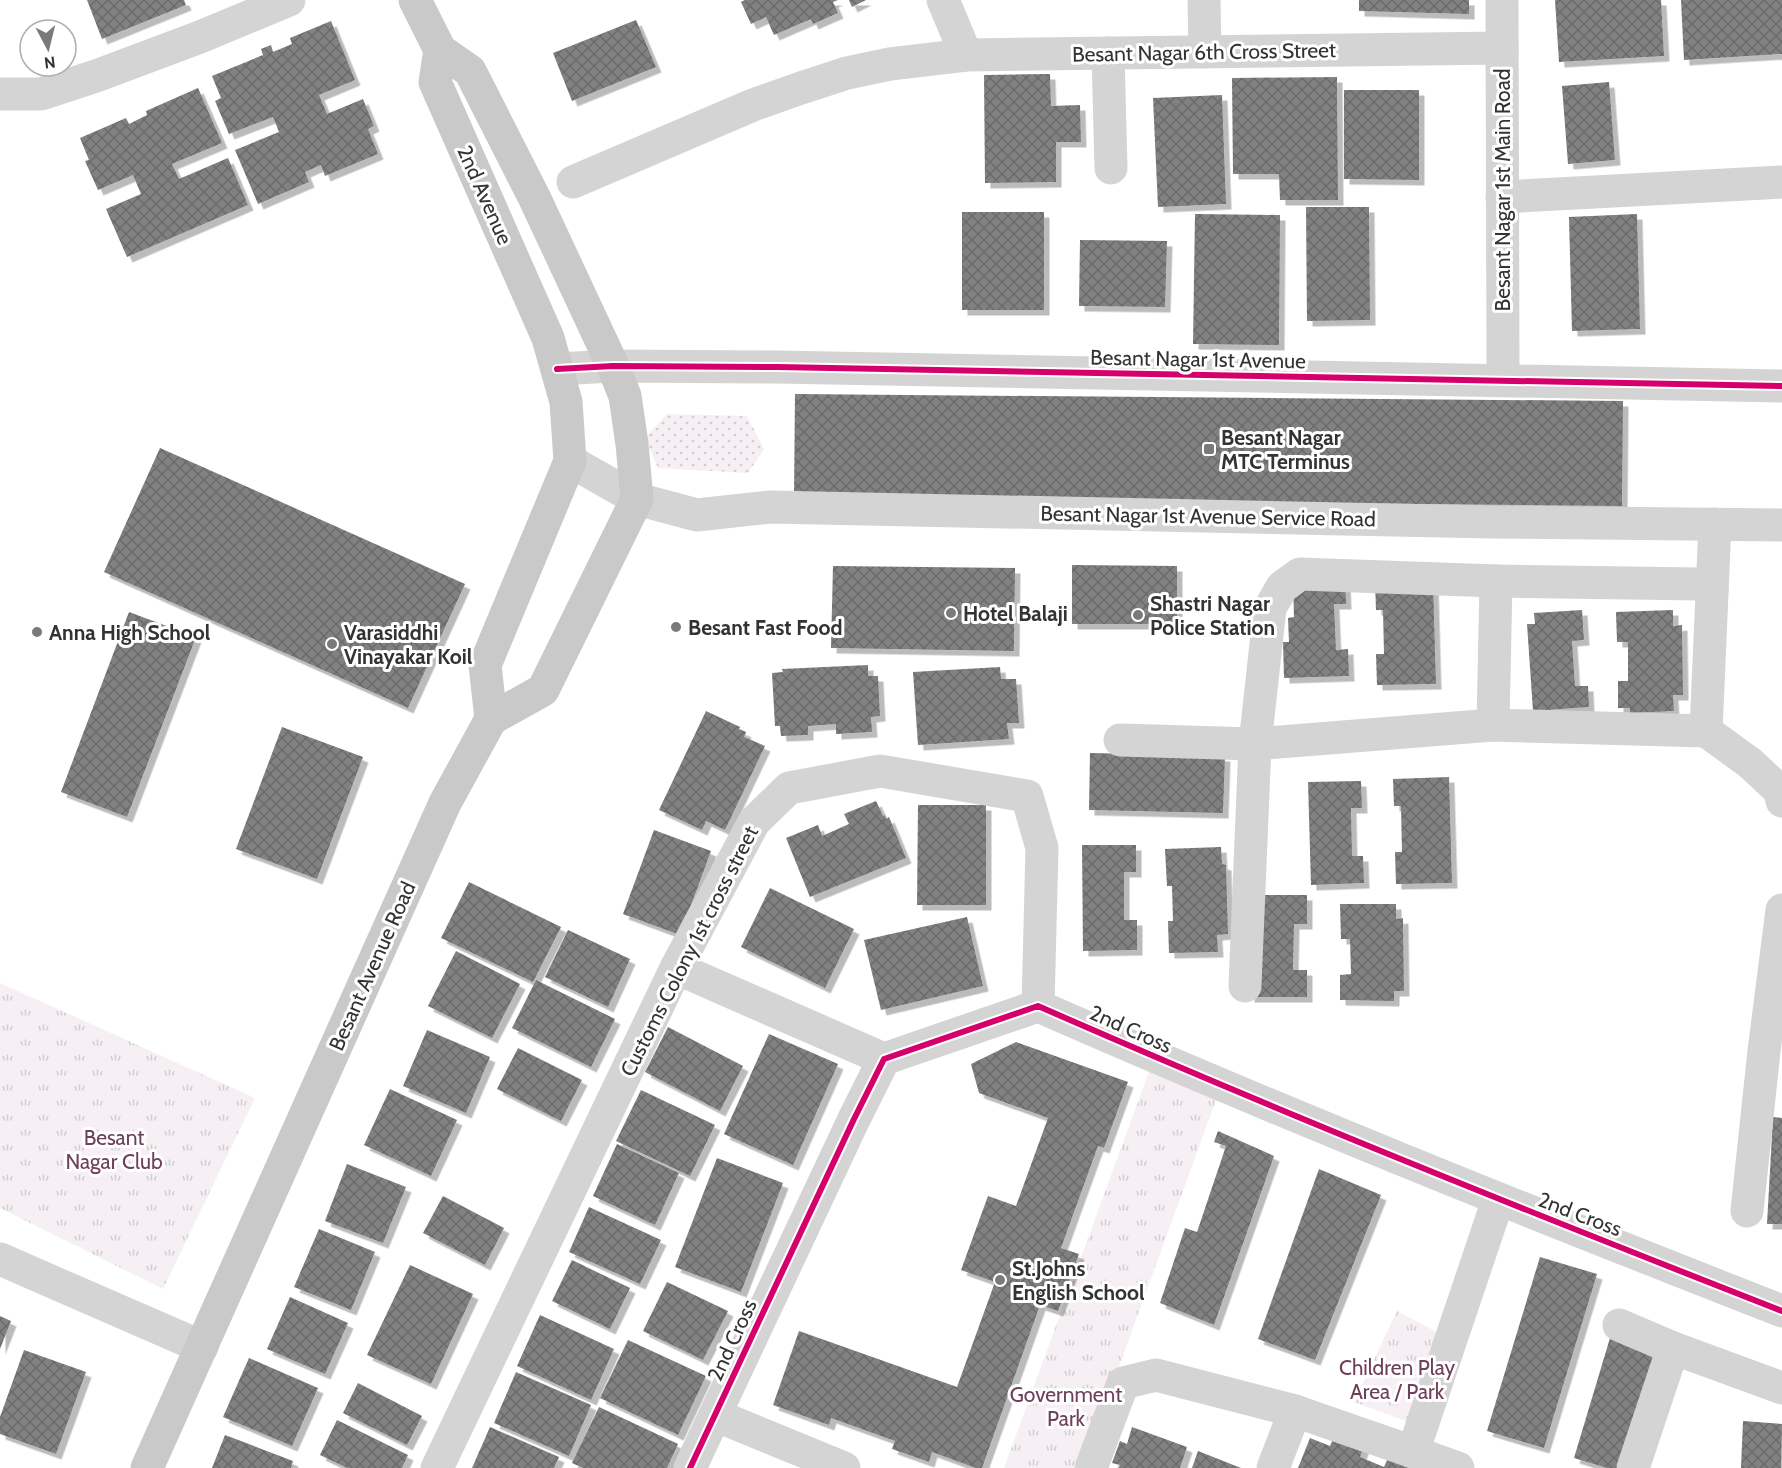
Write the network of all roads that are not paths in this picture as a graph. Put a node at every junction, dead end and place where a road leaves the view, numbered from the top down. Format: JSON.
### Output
{"nodes":[{"id":1,"x":289,"y":0,"type":"edge"},
{"id":2,"x":416,"y":0,"type":"edge"},
{"id":3,"x":943,"y":0,"type":"edge"},
{"id":4,"x":1204,"y":0,"type":"edge"},
{"id":5,"x":1502,"y":0,"type":"edge"},
{"id":6,"x":1502,"y":48,"type":"junction"},
{"id":7,"x":440,"y":50,"type":"junction"},
{"id":8,"x":1205,"y":52,"type":"junction"},
{"id":9,"x":1108,"y":53,"type":"junction"},
{"id":10,"x":966,"y":55,"type":"junction"},
{"id":11,"x":0,"y":94,"type":"edge"},
{"id":12,"x":1112,"y":168,"type":"dead end"},
{"id":13,"x":573,"y":182,"type":"dead end"},
{"id":14,"x":1782,"y":182,"type":"edge"},
{"id":15,"x":1502,"y":197,"type":"junction"},
{"id":16,"x":613,"y":366,"type":"junction"},
{"id":17,"x":557,"y":369,"type":"junction"},
{"id":18,"x":1503,"y":380,"type":"junction"},
{"id":19,"x":1782,"y":386,"type":"edge"},
{"id":20,"x":570,"y":461,"type":"junction"},
{"id":21,"x":637,"y":499,"type":"junction"},
{"id":22,"x":1715,"y":524,"type":"junction"},
{"id":23,"x":1782,"y":525,"type":"edge"},
{"id":24,"x":1496,"y":581,"type":"junction"},
{"id":25,"x":1712,"y":589,"type":"junction"},
{"id":26,"x":491,"y":719,"type":"junction"},
{"id":27,"x":1493,"y":725,"type":"junction"},
{"id":28,"x":1706,"y":731,"type":"junction"},
{"id":29,"x":1120,"y":740,"type":"dead end"},
{"id":30,"x":1255,"y":744,"type":"junction"},
{"id":31,"x":1782,"y":801,"type":"edge"},
{"id":32,"x":1782,"y":910,"type":"edge"},
{"id":33,"x":676,"y":968,"type":"junction"},
{"id":34,"x":1245,"y":986,"type":"dead end"},
{"id":35,"x":1038,"y":1006,"type":"junction"},
{"id":36,"x":884,"y":1059,"type":"junction"},
{"id":37,"x":1771,"y":1089,"type":"edge"},
{"id":38,"x":1498,"y":1200,"type":"junction"},
{"id":39,"x":1747,"y":1211,"type":"dead end"},
{"id":40,"x":0,"y":1259,"type":"edge"},
{"id":41,"x":1782,"y":1311,"type":"edge"},
{"id":42,"x":1619,"y":1325,"type":"dead end"},
{"id":43,"x":202,"y":1347,"type":"junction"},
{"id":44,"x":1673,"y":1348,"type":"junction"},
{"id":45,"x":1782,"y":1388,"type":"edge"},
{"id":46,"x":1294,"y":1412,"type":"junction"},
{"id":47,"x":715,"y":1415,"type":"junction"},
{"id":48,"x":1413,"y":1452,"type":"junction"},
{"id":49,"x":147,"y":1468,"type":"edge"},
{"id":50,"x":437,"y":1468,"type":"edge"},
{"id":51,"x":690,"y":1468,"type":"edge"},
{"id":52,"x":844,"y":1468,"type":"edge"},
{"id":53,"x":1091,"y":1468,"type":"edge"},
{"id":54,"x":1273,"y":1468,"type":"edge"},
{"id":55,"x":1458,"y":1468,"type":"edge"},
{"id":56,"x":1633,"y":1468,"type":"edge"}],
"edges":[{"from":1,"to":11,"type":"street"},
{"from":2,"to":7,"type":"main road"},
{"from":3,"to":10,"type":"street"},
{"from":4,"to":8,"type":"street"},
{"from":5,"to":6,"type":"street","name":"Besant Nagar 1st Main Road"},
{"from":6,"to":8,"type":"street","name":"Besant Nagar 6th Cross Street"},
{"from":6,"to":15,"type":"street","name":"Besant Nagar 1st Main Road"},
{"from":7,"to":16,"type":"main road"},
{"from":7,"to":17,"type":"main road","name":"2nd Avenue"},
{"from":8,"to":9,"type":"street","name":"Besant Nagar 6th Cross Street"},
{"from":9,"to":10,"type":"street","name":"Besant Nagar 6th Cross Street"},
{"from":9,"to":12,"type":"street"},
{"from":10,"to":13,"type":"street","name":"Besant Nagar 6th Cross Street"},
{"from":14,"to":15,"type":"street"},
{"from":15,"to":18,"type":"street","name":"Besant Nagar 1st Main Road"},
{"from":16,"to":17,"type":"street","name":"Besant Nagar 1st Avenue"},
{"from":16,"to":18,"type":"street","name":"Besant Nagar 1st Avenue"},
{"from":16,"to":21,"type":"main road"},
{"from":17,"to":20,"type":"main road","name":"2nd Avenue"},
{"from":18,"to":19,"type":"street","name":"Besant Nagar 1st Avenue"},
{"from":20,"to":21,"type":"street","name":"Besant Nagar 1st Avenue Service Road"},
{"from":20,"to":26,"type":"main road"},
{"from":21,"to":22,"type":"street","name":"Besant Nagar 1st Avenue Service Road"},
{"from":21,"to":26,"type":"main road"},
{"from":22,"to":23,"type":"street","name":"Besant Nagar 1st Avenue Service Road"},
{"from":22,"to":25,"type":"street"},
{"from":24,"to":25,"type":"street"},
{"from":24,"to":27,"type":"street"},
{"from":24,"to":30,"type":"street"},
{"from":25,"to":28,"type":"street"},
{"from":26,"to":43,"type":"main road","name":"Besant Avenue Road"},
{"from":27,"to":28,"type":"street"},
{"from":27,"to":30,"type":"street"},
{"from":28,"to":31,"type":"street"},
{"from":29,"to":30,"type":"street"},
{"from":30,"to":34,"type":"street"},
{"from":32,"to":37,"type":"street"},
{"from":33,"to":35,"type":"street","name":"Customs Colony 1st cross street"},
{"from":33,"to":36,"type":"street"},
{"from":33,"to":50,"type":"street","name":"Customs Colony 1st cross street"},
{"from":35,"to":36,"type":"street"},
{"from":35,"to":38,"type":"street","name":"2nd Cross"},
{"from":36,"to":47,"type":"street","name":"2nd Cross"},
{"from":37,"to":39,"type":"street"},
{"from":38,"to":41,"type":"street","name":"2nd Cross"},
{"from":38,"to":48,"type":"street"},
{"from":40,"to":43,"type":"street"},
{"from":42,"to":44,"type":"street"},
{"from":43,"to":49,"type":"main road","name":"Besant Avenue Road"},
{"from":44,"to":45,"type":"street"},
{"from":44,"to":56,"type":"street"},
{"from":46,"to":48,"type":"street"},
{"from":46,"to":53,"type":"street"},
{"from":46,"to":54,"type":"street"},
{"from":47,"to":51,"type":"street","name":"2nd Cross"},
{"from":47,"to":52,"type":"street"},
{"from":48,"to":55,"type":"street"}]}
